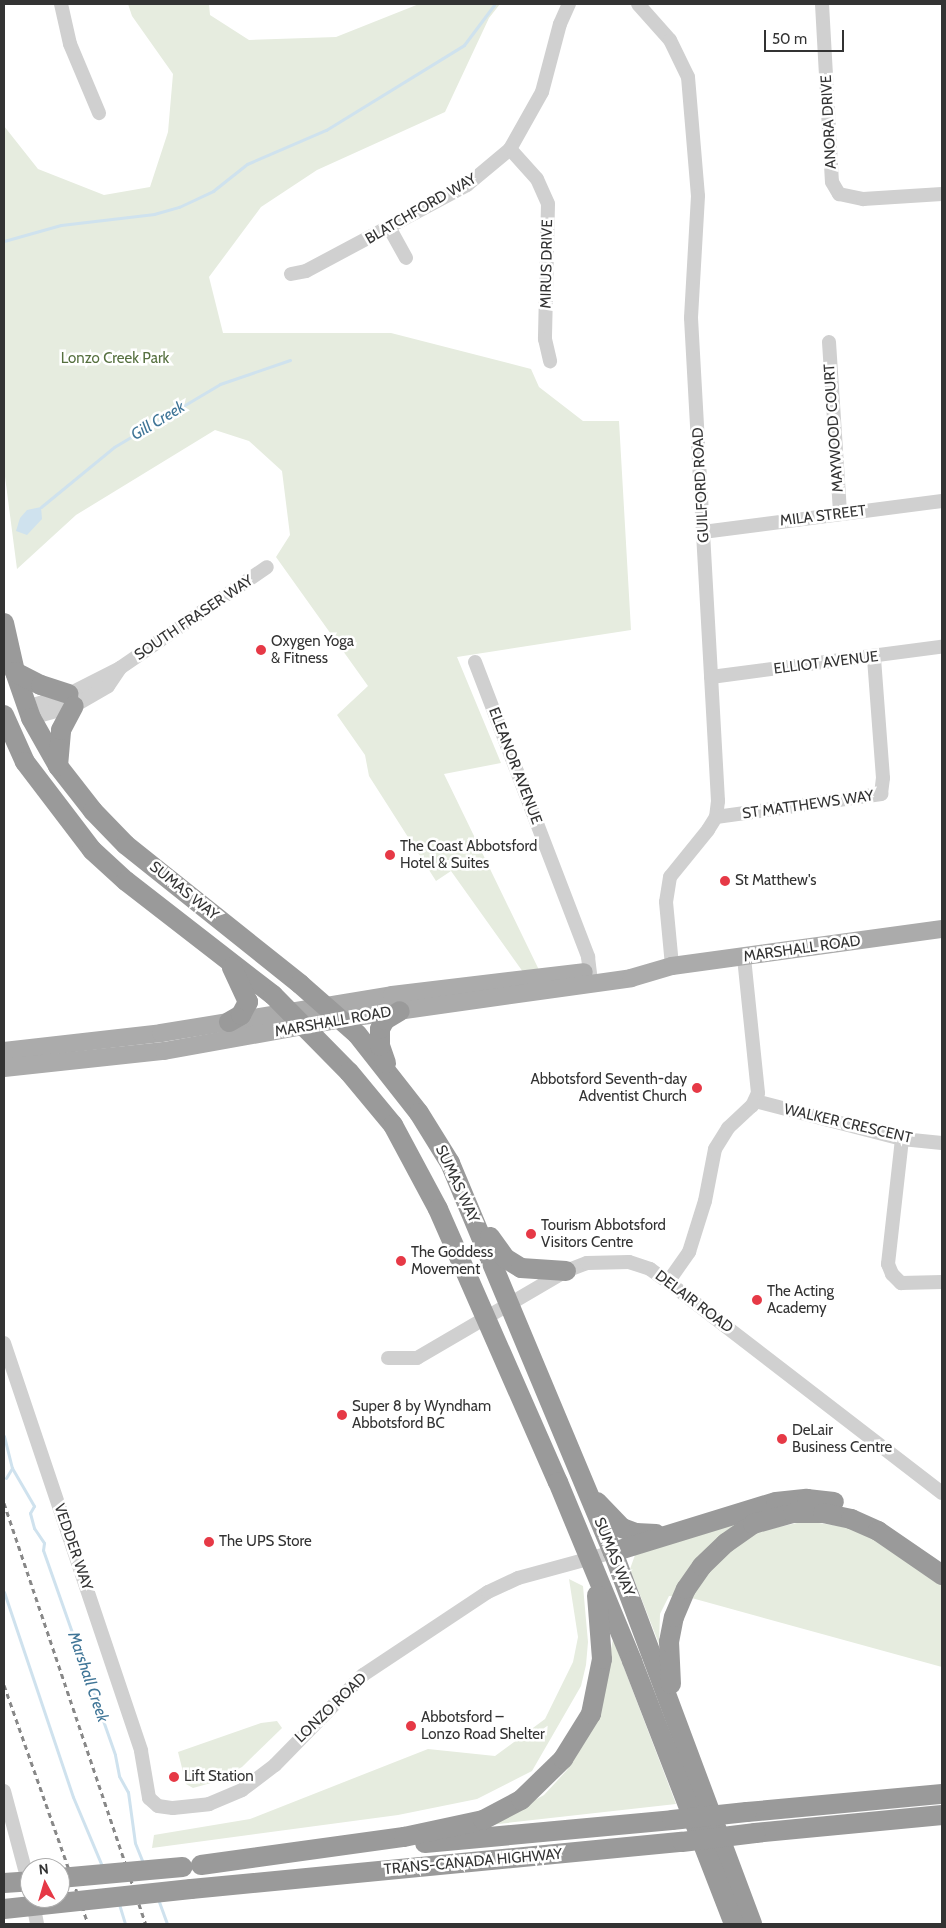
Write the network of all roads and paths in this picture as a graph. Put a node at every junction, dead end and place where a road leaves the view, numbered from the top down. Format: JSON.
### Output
{"nodes":[{"id":1,"x":61,"y":4,"type":"edge"},
{"id":2,"x":569,"y":4,"type":"edge"},
{"id":3,"x":638,"y":4,"type":"edge"},
{"id":4,"x":822,"y":4,"type":"edge"},
{"id":5,"x":99,"y":113,"type":"dead end"},
{"id":6,"x":510,"y":149,"type":"junction"},
{"id":7,"x":942,"y":194,"type":"edge"},
{"id":8,"x":390,"y":229,"type":"junction"},
{"id":9,"x":406,"y":258,"type":"dead end"},
{"id":10,"x":291,"y":274,"type":"dead end"},
{"id":11,"x":828,"y":342,"type":"dead end"},
{"id":12,"x":550,"y":361,"type":"dead end"},
{"id":13,"x":942,"y":501,"type":"edge"},
{"id":14,"x":840,"y":514,"type":"junction"},
{"id":15,"x":703,"y":532,"type":"junction"},
{"id":16,"x":267,"y":567,"type":"dead end"},
{"id":17,"x":4,"y":623,"type":"edge"},
{"id":18,"x":940,"y":647,"type":"dead end"},
{"id":19,"x":874,"y":657,"type":"junction"},
{"id":20,"x":475,"y":662,"type":"dead end"},
{"id":21,"x":9,"y":675,"type":"edge"},
{"id":22,"x":711,"y":677,"type":"junction"},
{"id":23,"x":71,"y":700,"type":"junction"},
{"id":24,"x":14,"y":715,"type":"edge"},
{"id":25,"x":4,"y":749,"type":"edge"},
{"id":26,"x":25,"y":762,"type":"junction"},
{"id":27,"x":58,"y":766,"type":"junction"},
{"id":28,"x":716,"y":817,"type":"junction"},
{"id":29,"x":942,"y":929,"type":"edge"},
{"id":30,"x":744,"y":957,"type":"junction"},
{"id":31,"x":229,"y":960,"type":"junction"},
{"id":32,"x":667,"y":966,"type":"junction"},
{"id":33,"x":590,"y":978,"type":"junction"},
{"id":34,"x":325,"y":1005,"type":"junction"},
{"id":35,"x":400,"y":1010,"type":"junction"},
{"id":36,"x":289,"y":1012,"type":"junction"},
{"id":37,"x":341,"y":1019,"type":"junction"},
{"id":38,"x":229,"y":1022,"type":"junction"},
{"id":39,"x":304,"y":1026,"type":"junction"},
{"id":40,"x":4,"y":1051,"type":"edge"},
{"id":41,"x":4,"y":1068,"type":"edge"},
{"id":42,"x":390,"y":1074,"type":"junction"},
{"id":43,"x":755,"y":1101,"type":"junction"},
{"id":44,"x":902,"y":1139,"type":"junction"},
{"id":45,"x":942,"y":1143,"type":"edge"},
{"id":46,"x":469,"y":1205,"type":"junction"},
{"id":47,"x":438,"y":1209,"type":"junction"},
{"id":48,"x":566,"y":1271,"type":"junction"},
{"id":49,"x":668,"y":1282,"type":"junction"},
{"id":50,"x":942,"y":1282,"type":"edge"},
{"id":51,"x":509,"y":1306,"type":"junction"},
{"id":52,"x":487,"y":1319,"type":"junction"},
{"id":53,"x":4,"y":1343,"type":"edge"},
{"id":54,"x":388,"y":1358,"type":"dead end"},
{"id":55,"x":583,"y":1483,"type":"junction"},
{"id":56,"x":942,"y":1493,"type":"edge"},
{"id":57,"x":665,"y":1534,"type":"junction"},
{"id":58,"x":613,"y":1552,"type":"junction"},
{"id":59,"x":942,"y":1560,"type":"edge"},
{"id":60,"x":592,"y":1566,"type":"junction"},
{"id":61,"x":942,"y":1575,"type":"edge"},
{"id":62,"x":678,"y":1721,"type":"junction"},
{"id":63,"x":140,"y":1751,"type":"joint"},
{"id":64,"x":942,"y":1782,"type":"edge"},
{"id":65,"x":4,"y":1791,"type":"edge"},
{"id":66,"x":942,"y":1794,"type":"edge"},
{"id":67,"x":882,"y":1800,"type":"junction"},
{"id":68,"x":942,"y":1815,"type":"edge"},
{"id":69,"x":942,"y":1825,"type":"edge"},
{"id":70,"x":812,"y":1828,"type":"junction"},
{"id":71,"x":22,"y":1858,"type":"edge"},
{"id":72,"x":730,"y":1865,"type":"junction"},
{"id":73,"x":192,"y":1866,"type":"junction"},
{"id":74,"x":70,"y":1877,"type":"edge"},
{"id":75,"x":20,"y":1882,"type":"edge"},
{"id":76,"x":4,"y":1883,"type":"edge"},
{"id":77,"x":34,"y":1908,"type":"edge"},
{"id":78,"x":4,"y":1909,"type":"edge"},
{"id":79,"x":37,"y":1924,"type":"edge"},
{"id":80,"x":734,"y":1924,"type":"edge"},
{"id":81,"x":752,"y":1924,"type":"edge"},
{"id":82,"x":760,"y":1924,"type":"edge"}],
"edges":[{"from":1,"to":5,"type":"street"},
{"from":2,"to":6,"type":"street","name":"BLATCHFORD WAY"},
{"from":3,"to":15,"type":"street","name":"GUILFORD ROAD"},
{"from":4,"to":7,"type":"street","name":"ANORA DRIVE"},
{"from":6,"to":8,"type":"street","name":"BLATCHFORD WAY"},
{"from":6,"to":12,"type":"street","name":"MIRUS DRIVE"},
{"from":8,"to":9,"type":"street"},
{"from":8,"to":10,"type":"street","name":"BLATCHFORD WAY"},
{"from":11,"to":14,"type":"street","name":"MAYWOOD COURT"},
{"from":13,"to":14,"type":"street","name":"MILA STREET"},
{"from":14,"to":15,"type":"street","name":"MILA STREET"},
{"from":15,"to":22,"type":"street","name":"GUILFORD ROAD"},
{"from":16,"to":23,"type":"street","name":"SOUTH FRASER WAY"},
{"from":17,"to":21,"type":"highway","name":"SUMAS WAY"},
{"from":18,"to":19,"type":"street","name":"ELLIOT AVENUE"},
{"from":19,"to":22,"type":"street","name":"ELLIOT AVENUE"},
{"from":19,"to":28,"type":"street","name":"ST MATTHEWS WAY"},
{"from":20,"to":33,"type":"street","name":"ELEANOR AVENUE"},
{"from":21,"to":23,"type":"highway"},
{"from":21,"to":24,"type":"highway","name":"SUMAS WAY"},
{"from":22,"to":28,"type":"street","name":"GUILFORD ROAD"},
{"from":23,"to":24,"type":"street","name":"SOUTH FRASER WAY"},
{"from":23,"to":27,"type":"highway"},
{"from":24,"to":26,"type":"highway","name":"SUMAS WAY"},
{"from":24,"to":27,"type":"highway","name":"SUMAS WAY"},
{"from":25,"to":26,"type":"highway"},
{"from":26,"to":31,"type":"highway","name":"SUMAS WAY"},
{"from":27,"to":34,"type":"highway","name":"SUMAS WAY"},
{"from":28,"to":32,"type":"street"},
{"from":29,"to":30,"type":"main road","name":"MARSHALL ROAD"},
{"from":30,"to":32,"type":"main road","name":"MARSHALL ROAD"},
{"from":30,"to":43,"type":"street"},
{"from":31,"to":36,"type":"highway","name":"SUMAS WAY"},
{"from":31,"to":38,"type":"highway"},
{"from":32,"to":33,"type":"main road","name":"MARSHALL ROAD"},
{"from":33,"to":34,"type":"main road","name":"MARSHALL ROAD"},
{"from":33,"to":35,"type":"main road","name":"MARSHALL ROAD"},
{"from":34,"to":36,"type":"main road","name":"MARSHALL ROAD"},
{"from":34,"to":37,"type":"highway","name":"SUMAS WAY"},
{"from":35,"to":37,"type":"main road","name":"MARSHALL ROAD"},
{"from":35,"to":42,"type":"highway"},
{"from":36,"to":38,"type":"main road","name":"MARSHALL ROAD"},
{"from":36,"to":39,"type":"highway","name":"SUMAS WAY"},
{"from":37,"to":39,"type":"main road","name":"MARSHALL ROAD"},
{"from":37,"to":42,"type":"highway","name":"SUMAS WAY"},
{"from":38,"to":40,"type":"main road","name":"MARSHALL ROAD"},
{"from":39,"to":41,"type":"main road","name":"MARSHALL ROAD"},
{"from":39,"to":47,"type":"highway","name":"SUMAS WAY"},
{"from":42,"to":46,"type":"highway","name":"SUMAS WAY"},
{"from":43,"to":44,"type":"street","name":"WALKER CRESCENT"},
{"from":43,"to":49,"type":"street"},
{"from":44,"to":45,"type":"street","name":"WALKER CRESCENT"},
{"from":44,"to":50,"type":"street"},
{"from":46,"to":48,"type":"highway"},
{"from":46,"to":51,"type":"highway","name":"SUMAS WAY"},
{"from":47,"to":51,"type":"highway"},
{"from":47,"to":52,"type":"highway","name":"SUMAS WAY"},
{"from":48,"to":49,"type":"street","name":"DELAIR ROAD"},
{"from":48,"to":51,"type":"street","name":"DELAIR ROAD"},
{"from":49,"to":56,"type":"street","name":"DELAIR ROAD"},
{"from":51,"to":52,"type":"street","name":"DELAIR ROAD"},
{"from":51,"to":55,"type":"highway","name":"SUMAS WAY"},
{"from":52,"to":54,"type":"street","name":"DELAIR ROAD"},
{"from":52,"to":60,"type":"highway","name":"SUMAS WAY"},
{"from":53,"to":63,"type":"street","name":"VEDDER WAY"},
{"from":55,"to":57,"type":"highway"},
{"from":55,"to":58,"type":"highway","name":"SUMAS WAY"},
{"from":57,"to":58,"type":"highway"},
{"from":57,"to":59,"type":"highway"},
{"from":58,"to":60,"type":"street","name":"LONZO ROAD"},
{"from":58,"to":62,"type":"highway","name":"SUMAS WAY"},
{"from":60,"to":63,"type":"street","name":"LONZO ROAD"},
{"from":60,"to":73,"type":"highway"},
{"from":60,"to":80,"type":"highway","name":"SUMAS WAY"},
{"from":61,"to":62,"type":"highway"},
{"from":62,"to":72,"type":"highway","name":"SUMAS WAY"},
{"from":64,"to":67,"type":"highway"},
{"from":65,"to":71,"type":"street"},
{"from":66,"to":67,"type":"highway","name":"TRANS-CANADA HIGHWAY"},
{"from":67,"to":73,"type":"highway","name":"TRANS-CANADA HIGHWAY","bridge":true},
{"from":68,"to":70,"type":"highway","name":"TRANS-CANADA HIGHWAY"},
{"from":69,"to":70,"type":"highway"},
{"from":70,"to":78,"type":"highway","name":"TRANS-CANADA HIGHWAY","bridge":true},
{"from":72,"to":81,"type":"highway","name":"SUMAS WAY"},
{"from":72,"to":82,"type":"highway"},
{"from":73,"to":74,"type":"highway","name":"TRANS-CANADA HIGHWAY","bridge":true},
{"from":75,"to":76,"type":"highway","bridge":true},
{"from":77,"to":79,"type":"street"}]}
